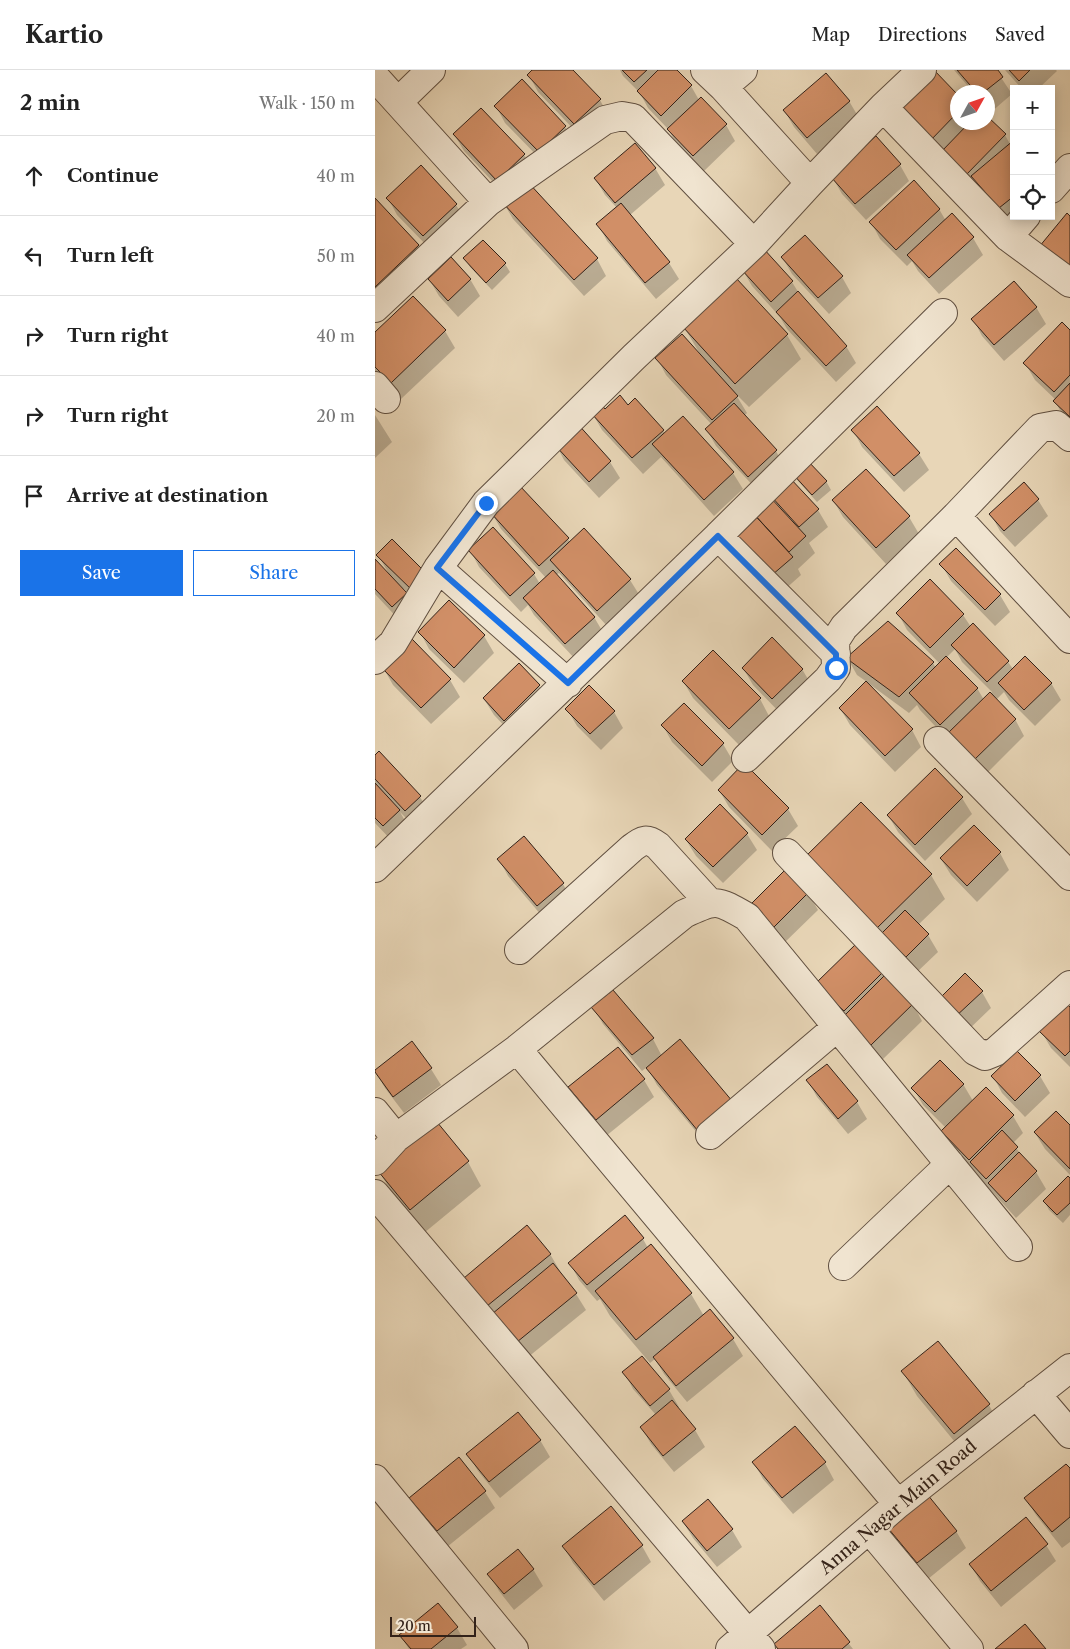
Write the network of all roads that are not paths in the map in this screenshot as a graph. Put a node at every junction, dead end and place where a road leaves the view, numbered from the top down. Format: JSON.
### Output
{"nodes":[{"id":1,"x":431,"y":70,"type":"edge"},
{"id":2,"x":922,"y":70,"type":"edge"},
{"id":3,"x":724,"y":76,"type":"edge"},
{"id":4,"x":375,"y":77,"type":"edge"},
{"id":5,"x":398,"y":102,"type":"junction"},
{"id":6,"x":883,"y":107,"type":"junction"},
{"id":7,"x":1070,"y":168,"type":"edge"},
{"id":8,"x":810,"y":183,"type":"junction"},
{"id":9,"x":1055,"y":185,"type":"edge"},
{"id":10,"x":488,"y":202,"type":"junction"},
{"id":11,"x":1023,"y":220,"type":"edge"},
{"id":12,"x":1008,"y":237,"type":"junction"},
{"id":13,"x":754,"y":244,"type":"junction"},
{"id":14,"x":1070,"y":284,"type":"edge"},
{"id":15,"x":375,"y":308,"type":"edge"},
{"id":16,"x":943,"y":313,"type":"dead end"},
{"id":17,"x":1070,"y":436,"type":"edge"},
{"id":18,"x":956,"y":516,"type":"junction"},
{"id":19,"x":718,"y":536,"type":"junction"},
{"id":20,"x":437,"y":568,"type":"junction"},
{"id":21,"x":1070,"y":639,"type":"edge"},
{"id":22,"x":836,"y":654,"type":"junction"},
{"id":23,"x":375,"y":660,"type":"edge"},
{"id":24,"x":568,"y":683,"type":"junction"},
{"id":25,"x":938,"y":741,"type":"dead end"},
{"id":26,"x":746,"y":758,"type":"dead end"},
{"id":27,"x":787,"y":853,"type":"dead end"},
{"id":28,"x":375,"y":868,"type":"edge"},
{"id":29,"x":1070,"y":876,"type":"edge"},
{"id":30,"x":709,"y":902,"type":"junction"},
{"id":31,"x":519,"y":950,"type":"dead end"},
{"id":32,"x":1070,"y":985,"type":"edge"},
{"id":33,"x":837,"y":1026,"type":"junction"},
{"id":34,"x":517,"y":1049,"type":"junction"},
{"id":35,"x":375,"y":1112,"type":"edge"},
{"id":36,"x":710,"y":1134,"type":"dead end"},
{"id":37,"x":396,"y":1138,"type":"junction"},
{"id":38,"x":375,"y":1161,"type":"edge"},
{"id":39,"x":950,"y":1164,"type":"junction"},
{"id":40,"x":375,"y":1194,"type":"edge"},
{"id":41,"x":1018,"y":1247,"type":"dead end"},
{"id":42,"x":843,"y":1266,"type":"dead end"},
{"id":43,"x":1070,"y":1368,"type":"edge"},
{"id":44,"x":1037,"y":1394,"type":"junction"},
{"id":45,"x":1070,"y":1434,"type":"edge"},
{"id":46,"x":375,"y":1479,"type":"edge"},
{"id":47,"x":898,"y":1504,"type":"junction"},
{"id":48,"x":869,"y":1530,"type":"junction"},
{"id":49,"x":747,"y":1644,"type":"edge"},
{"id":50,"x":515,"y":1649,"type":"edge"},
{"id":51,"x":969,"y":1649,"type":"edge"}],
"edges":[{"from":1,"to":5,"type":"street"},
{"from":2,"to":6,"type":"street"},
{"from":3,"to":8,"type":"street"},
{"from":4,"to":5,"type":"street"},
{"from":5,"to":10,"type":"street"},
{"from":6,"to":8,"type":"street"},
{"from":6,"to":12,"type":"street"},
{"from":7,"to":9,"type":"street"},
{"from":8,"to":13,"type":"street"},
{"from":10,"to":13,"type":"street"},
{"from":10,"to":15,"type":"street"},
{"from":11,"to":12,"type":"street"},
{"from":12,"to":14,"type":"street"},
{"from":13,"to":20,"type":"street"},
{"from":16,"to":19,"type":"street"},
{"from":17,"to":18,"type":"street"},
{"from":18,"to":21,"type":"street"},
{"from":18,"to":22,"type":"street"},
{"from":19,"to":22,"type":"street"},
{"from":19,"to":24,"type":"street"},
{"from":20,"to":23,"type":"street"},
{"from":20,"to":24,"type":"street"},
{"from":22,"to":26,"type":"street"},
{"from":24,"to":28,"type":"street"},
{"from":25,"to":29,"type":"street"},
{"from":27,"to":32,"type":"street"},
{"from":30,"to":31,"type":"street"},
{"from":30,"to":33,"type":"street"},
{"from":30,"to":34,"type":"street"},
{"from":33,"to":36,"type":"street"},
{"from":33,"to":39,"type":"street"},
{"from":34,"to":37,"type":"street"},
{"from":34,"to":47,"type":"street"},
{"from":35,"to":37,"type":"street"},
{"from":37,"to":38,"type":"street"},
{"from":39,"to":41,"type":"street"},
{"from":39,"to":42,"type":"street"},
{"from":40,"to":49,"type":"street"},
{"from":43,"to":44,"type":"street","name":"Anna Nagar Main Road"},
{"from":44,"to":45,"type":"street"},
{"from":44,"to":47,"type":"street","name":"Anna Nagar Main Road"},
{"from":46,"to":50,"type":"street"},
{"from":47,"to":48,"type":"street","name":"Anna Nagar Main Road"},
{"from":48,"to":49,"type":"street","name":"Anna Nagar Main Road"},
{"from":48,"to":51,"type":"street"}]}
